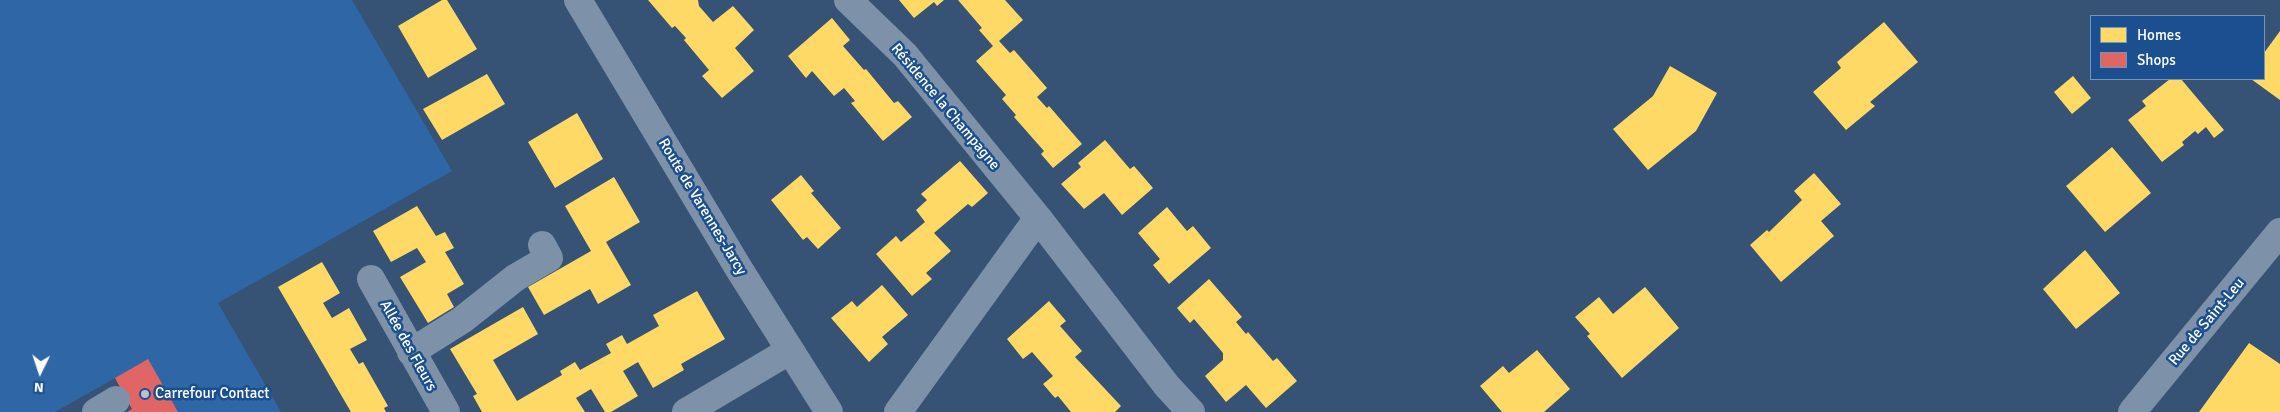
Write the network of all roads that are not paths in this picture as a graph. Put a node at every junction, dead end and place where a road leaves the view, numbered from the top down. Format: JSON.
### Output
{"nodes":[{"id":1,"x":578,"y":0,"type":"edge"},
{"id":2,"x":848,"y":0,"type":"edge"},
{"id":3,"x":1038,"y":218,"type":"junction"},
{"id":4,"x":2280,"y":232,"type":"edge"},
{"id":5,"x":542,"y":245,"type":"dead end"},
{"id":6,"x":371,"y":279,"type":"dead end"},
{"id":7,"x":789,"y":351,"type":"junction"},
{"id":8,"x":411,"y":352,"type":"junction"},
{"id":9,"x":446,"y":412,"type":"edge"},
{"id":10,"x":686,"y":412,"type":"edge"},
{"id":11,"x":829,"y":412,"type":"edge"},
{"id":12,"x":898,"y":412,"type":"edge"},
{"id":13,"x":1191,"y":412,"type":"edge"},
{"id":14,"x":2132,"y":412,"type":"edge"}],
"edges":[{"from":1,"to":7,"type":"street","name":"Route de Varennes-Jarcy"},
{"from":2,"to":3,"type":"street","name":"Résidence la Champagne"},
{"from":3,"to":12,"type":"street"},
{"from":3,"to":13,"type":"street","name":"Résidence la Champagne"},
{"from":4,"to":14,"type":"street","name":"Rue de Saint-Leu"},
{"from":5,"to":8,"type":"street"},
{"from":6,"to":8,"type":"street","name":"Allée des Fleurs"},
{"from":7,"to":10,"type":"street"},
{"from":7,"to":11,"type":"street","name":"Route de Varennes-Jarcy"},
{"from":8,"to":9,"type":"street","name":"Allée des Fleurs"}]}
